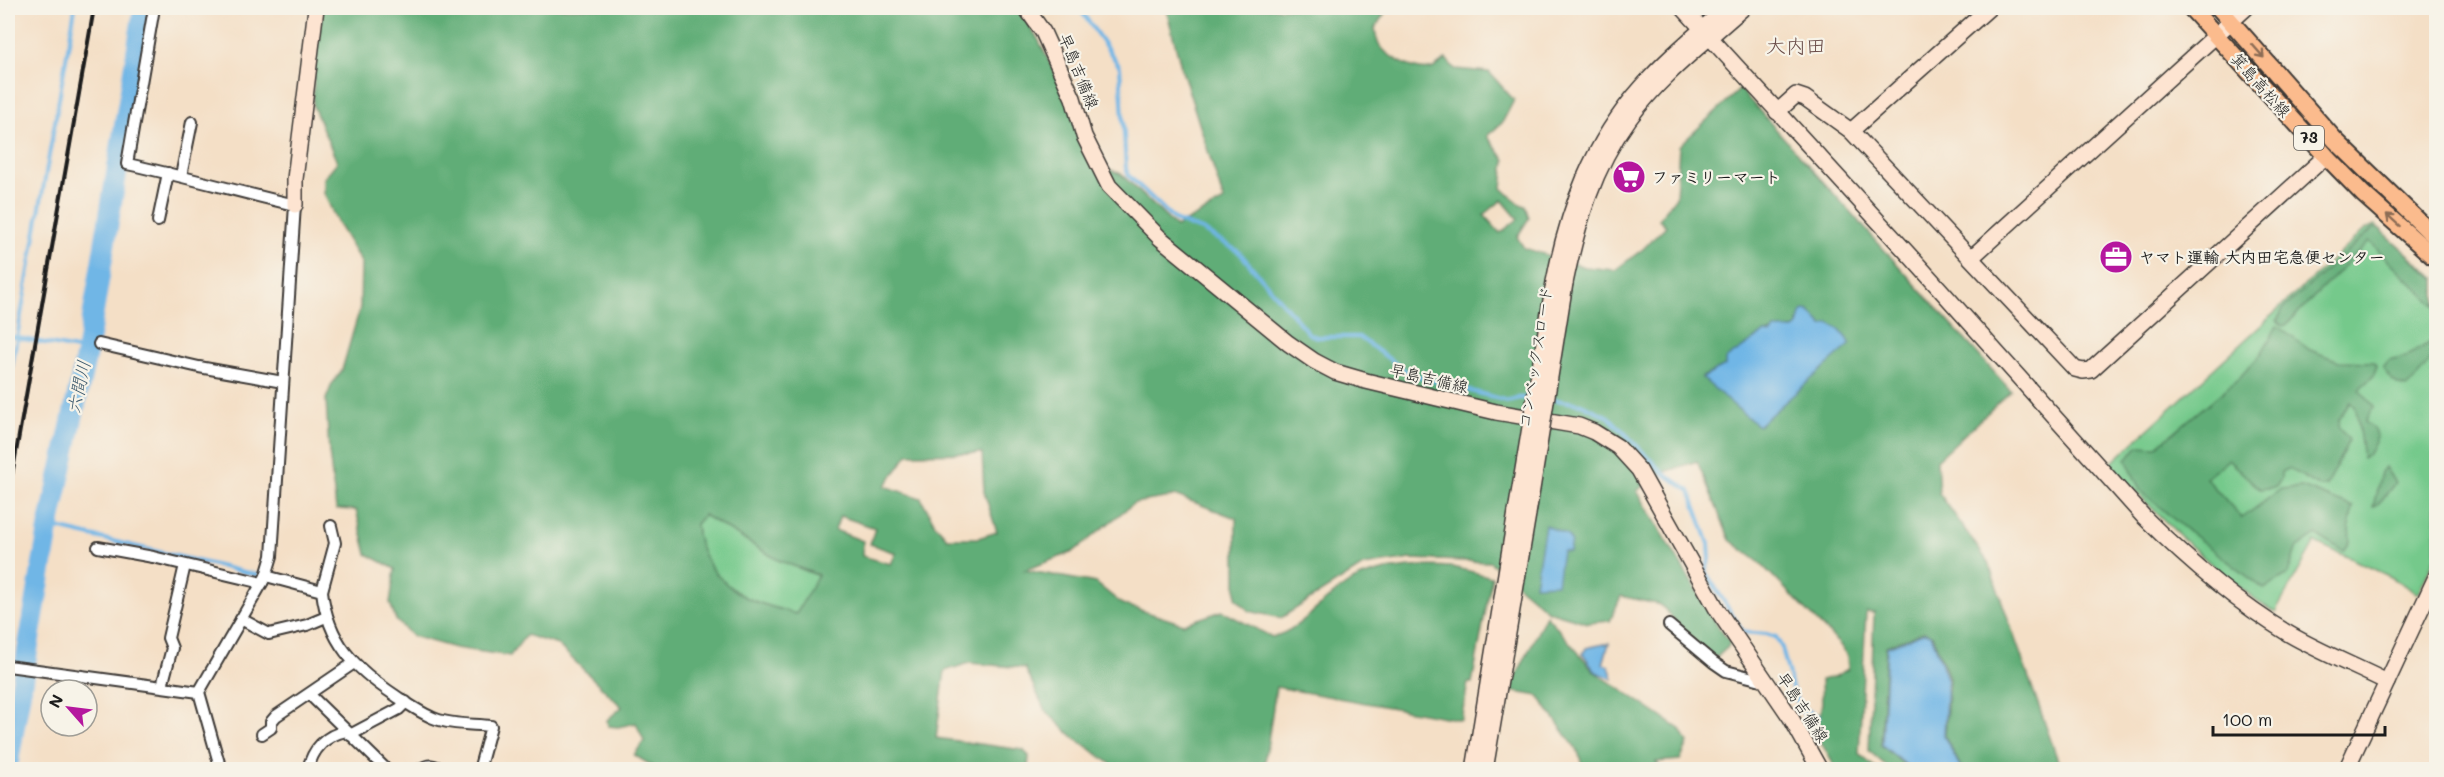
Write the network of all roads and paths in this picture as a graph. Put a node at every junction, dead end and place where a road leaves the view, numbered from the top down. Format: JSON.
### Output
{"nodes":[{"id":1,"x":154,"y":8,"type":"edge"},
{"id":2,"x":316,"y":8,"type":"edge"},
{"id":3,"x":1026,"y":8,"type":"edge"},
{"id":4,"x":1683,"y":8,"type":"edge"},
{"id":5,"x":1726,"y":8,"type":"edge"},
{"id":6,"x":1743,"y":8,"type":"edge"},
{"id":7,"x":1989,"y":8,"type":"edge"},
{"id":8,"x":2191,"y":8,"type":"edge"},
{"id":9,"x":2220,"y":8,"type":"edge"},
{"id":10,"x":2246,"y":8,"type":"edge"},
{"id":11,"x":2231,"y":21,"type":"junction"},
{"id":12,"x":1706,"y":33,"type":"junction"},
{"id":13,"x":2216,"y":35,"type":"junction"},
{"id":14,"x":1777,"y":112,"type":"junction"},
{"id":15,"x":192,"y":122,"type":"dead end"},
{"id":16,"x":1851,"y":131,"type":"junction"},
{"id":17,"x":2326,"y":156,"type":"junction"},
{"id":18,"x":168,"y":173,"type":"junction"},
{"id":19,"x":181,"y":176,"type":"junction"},
{"id":20,"x":295,"y":205,"type":"junction"},
{"id":21,"x":158,"y":221,"type":"dead end"},
{"id":22,"x":2436,"y":238,"type":"edge"},
{"id":23,"x":1971,"y":258,"type":"junction"},
{"id":24,"x":2436,"y":259,"type":"edge"},
{"id":25,"x":99,"y":344,"type":"dead end"},
{"id":26,"x":283,"y":382,"type":"junction"},
{"id":27,"x":1522,"y":513,"type":"junction"},
{"id":28,"x":331,"y":526,"type":"dead end"},
{"id":29,"x":98,"y":547,"type":"dead end"},
{"id":30,"x":186,"y":565,"type":"junction"},
{"id":31,"x":2436,"y":577,"type":"edge"},
{"id":32,"x":264,"y":579,"type":"junction"},
{"id":33,"x":322,"y":591,"type":"junction"},
{"id":34,"x":326,"y":617,"type":"junction"},
{"id":35,"x":242,"y":619,"type":"junction"},
{"id":36,"x":1669,"y":625,"type":"dead end"},
{"id":37,"x":354,"y":663,"type":"junction"},
{"id":38,"x":10,"y":667,"type":"edge"},
{"id":39,"x":1765,"y":681,"type":"junction"},
{"id":40,"x":2387,"y":682,"type":"junction"},
{"id":41,"x":162,"y":686,"type":"junction"},
{"id":42,"x":199,"y":692,"type":"junction"},
{"id":43,"x":310,"y":695,"type":"junction"},
{"id":44,"x":406,"y":702,"type":"junction"},
{"id":45,"x":348,"y":733,"type":"junction"},
{"id":46,"x":262,"y":734,"type":"dead end"},
{"id":47,"x":220,"y":770,"type":"edge"},
{"id":48,"x":308,"y":770,"type":"edge"},
{"id":49,"x":387,"y":770,"type":"edge"},
{"id":50,"x":420,"y":770,"type":"edge"},
{"id":51,"x":444,"y":770,"type":"edge"},
{"id":52,"x":479,"y":770,"type":"edge"},
{"id":53,"x":1474,"y":770,"type":"edge"},
{"id":54,"x":1485,"y":770,"type":"edge"},
{"id":55,"x":1820,"y":770,"type":"edge"},
{"id":56,"x":2346,"y":770,"type":"edge"}],
"edges":[{"from":1,"to":18,"type":"street"},
{"from":2,"to":20,"type":"street"},
{"from":3,"to":39,"type":"street","name":"早島吉備線"},
{"from":4,"to":12,"type":"street"},
{"from":5,"to":12,"type":"street","name":"コンベックスロード"},
{"from":6,"to":12,"type":"street","name":"コンベックスロード"},
{"from":7,"to":16,"type":"street"},
{"from":8,"to":13,"type":"main road","name":"箕島高松線","number":"73"},
{"from":9,"to":11,"type":"main road","name":"箕島高松線","number":"73"},
{"from":10,"to":11,"type":"street"},
{"from":11,"to":13,"type":"street"},
{"from":11,"to":22,"type":"main road","name":"箕島高松線","number":"73","one_way":true},
{"from":12,"to":14,"type":"street"},
{"from":12,"to":27,"type":"street","name":"コンベックスロード","bridge":true},
{"from":13,"to":17,"type":"main road","name":"箕島高松線","number":"73"},
{"from":13,"to":23,"type":"street"},
{"from":14,"to":16,"type":"street"},
{"from":14,"to":40,"type":"street"},
{"from":15,"to":19,"type":"street"},
{"from":16,"to":23,"type":"street"},
{"from":17,"to":23,"type":"street"},
{"from":24,"to":17,"type":"main road","name":"箕島高松線","number":"73","one_way":true},
{"from":18,"to":19,"type":"street"},
{"from":18,"to":21,"type":"street"},
{"from":19,"to":20,"type":"street"},
{"from":20,"to":26,"type":"street"},
{"from":25,"to":26,"type":"street"},
{"from":26,"to":32,"type":"street"},
{"from":27,"to":53,"type":"street","name":"コンベックスロード"},
{"from":27,"to":54,"type":"street","name":"コンベックスロード"},
{"from":28,"to":33,"type":"street"},
{"from":29,"to":30,"type":"street"},
{"from":30,"to":32,"type":"street"},
{"from":30,"to":41,"type":"street"},
{"from":31,"to":40,"type":"street"},
{"from":32,"to":33,"type":"street"},
{"from":32,"to":35,"type":"street"},
{"from":33,"to":34,"type":"street"},
{"from":34,"to":35,"type":"street"},
{"from":34,"to":37,"type":"street"},
{"from":35,"to":42,"type":"street"},
{"from":36,"to":39,"type":"street"},
{"from":37,"to":43,"type":"street"},
{"from":37,"to":44,"type":"street"},
{"from":38,"to":41,"type":"street"},
{"from":39,"to":55,"type":"street","name":"早島吉備線"},
{"from":40,"to":56,"type":"street"},
{"from":41,"to":42,"type":"street"},
{"from":42,"to":47,"type":"street"},
{"from":43,"to":45,"type":"street"},
{"from":43,"to":46,"type":"street"},
{"from":44,"to":45,"type":"street"},
{"from":44,"to":52,"type":"street"},
{"from":45,"to":48,"type":"street"},
{"from":45,"to":49,"type":"street"},
{"from":50,"to":51,"type":"street"}]}
